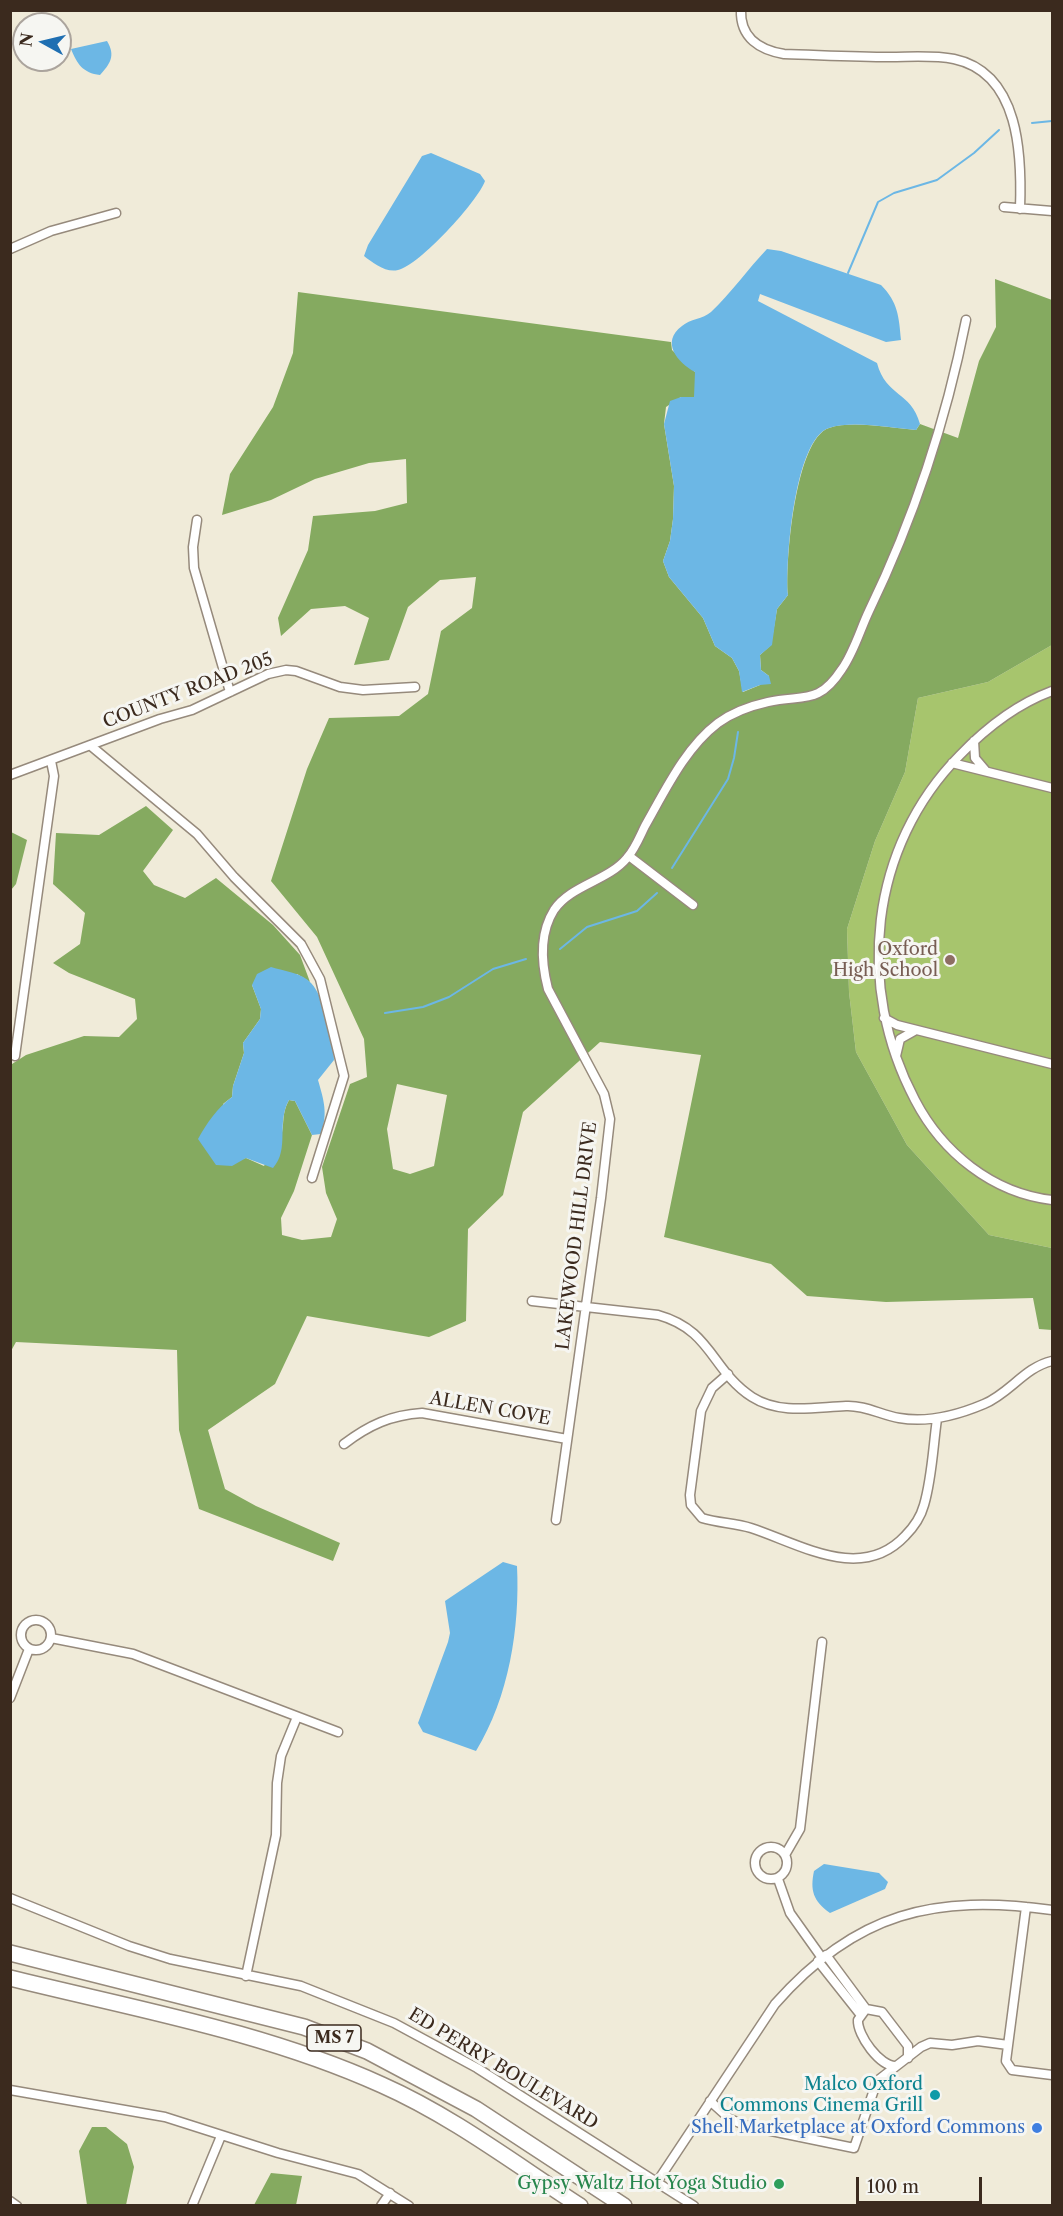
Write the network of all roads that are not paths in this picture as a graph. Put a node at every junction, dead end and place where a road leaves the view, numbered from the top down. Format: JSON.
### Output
{"nodes":[{"id":1,"x":741,"y":10,"type":"edge"},
{"id":2,"x":1004,"y":207,"type":"dead end"},
{"id":3,"x":1020,"y":209,"type":"junction"},
{"id":4,"x":1053,"y":211,"type":"edge"},
{"id":5,"x":116,"y":213,"type":"dead end"},
{"id":6,"x":10,"y":249,"type":"edge"},
{"id":7,"x":966,"y":320,"type":"dead end"},
{"id":8,"x":197,"y":520,"type":"dead end"},
{"id":9,"x":415,"y":687,"type":"dead end"},
{"id":10,"x":1053,"y":691,"type":"edge"},
{"id":11,"x":230,"y":692,"type":"junction"},
{"id":12,"x":974,"y":740,"type":"junction"},
{"id":13,"x":91,"y":746,"type":"junction"},
{"id":14,"x":51,"y":760,"type":"junction"},
{"id":15,"x":951,"y":763,"type":"junction"},
{"id":16,"x":987,"y":773,"type":"junction"},
{"id":17,"x":10,"y":776,"type":"edge"},
{"id":18,"x":1053,"y":788,"type":"edge"},
{"id":19,"x":629,"y":855,"type":"junction"},
{"id":20,"x":693,"y":905,"type":"dead end"},
{"id":21,"x":884,"y":1018,"type":"junction"},
{"id":22,"x":916,"y":1030,"type":"junction"},
{"id":23,"x":15,"y":1056,"type":"dead end"},
{"id":24,"x":896,"y":1059,"type":"junction"},
{"id":25,"x":1053,"y":1064,"type":"edge"},
{"id":26,"x":312,"y":1178,"type":"dead end"},
{"id":27,"x":1053,"y":1200,"type":"edge"},
{"id":28,"x":532,"y":1301,"type":"dead end"},
{"id":29,"x":586,"y":1307,"type":"junction"},
{"id":30,"x":1053,"y":1361,"type":"edge"},
{"id":31,"x":728,"y":1374,"type":"junction"},
{"id":32,"x":937,"y":1419,"type":"junction"},
{"id":33,"x":567,"y":1439,"type":"junction"},
{"id":34,"x":344,"y":1444,"type":"dead end"},
{"id":35,"x":556,"y":1520,"type":"dead end"},
{"id":36,"x":51,"y":1638,"type":"junction"},
{"id":37,"x":822,"y":1642,"type":"dead end"},
{"id":38,"x":29,"y":1649,"type":"junction"},
{"id":39,"x":10,"y":1698,"type":"edge"},
{"id":40,"x":297,"y":1717,"type":"junction"},
{"id":41,"x":338,"y":1732,"type":"dead end"},
{"id":42,"x":785,"y":1855,"type":"junction"},
{"id":43,"x":778,"y":1879,"type":"junction"},
{"id":44,"x":10,"y":1898,"type":"edge"},
{"id":45,"x":1026,"y":1907,"type":"junction"},
{"id":46,"x":1053,"y":1910,"type":"edge"},
{"id":47,"x":10,"y":1953,"type":"edge"},
{"id":48,"x":822,"y":1958,"type":"junction"},
{"id":49,"x":246,"y":1976,"type":"junction"},
{"id":50,"x":10,"y":1978,"type":"edge"},
{"id":51,"x":863,"y":2012,"type":"junction"},
{"id":52,"x":1008,"y":2045,"type":"junction"},
{"id":53,"x":908,"y":2058,"type":"junction"},
{"id":54,"x":897,"y":2066,"type":"junction"},
{"id":55,"x":1053,"y":2075,"type":"edge"},
{"id":56,"x":10,"y":2090,"type":"edge"},
{"id":57,"x":710,"y":2101,"type":"junction"},
{"id":58,"x":221,"y":2136,"type":"junction"},
{"id":59,"x":657,"y":2182,"type":"junction"},
{"id":60,"x":390,"y":2193,"type":"junction"},
{"id":61,"x":10,"y":2201,"type":"edge"},
{"id":62,"x":17,"y":2205,"type":"edge"},
{"id":63,"x":192,"y":2205,"type":"edge"},
{"id":64,"x":381,"y":2205,"type":"edge"},
{"id":65,"x":409,"y":2205,"type":"edge"},
{"id":66,"x":580,"y":2205,"type":"edge"},
{"id":67,"x":624,"y":2205,"type":"edge"},
{"id":68,"x":694,"y":2205,"type":"edge"}],
"edges":[{"from":1,"to":3,"type":"street"},
{"from":2,"to":3,"type":"street"},
{"from":3,"to":4,"type":"street"},
{"from":5,"to":6,"type":"street"},
{"from":7,"to":19,"type":"street","name":"LAKEWOOD HILL DRIVE"},
{"from":8,"to":11,"type":"street"},
{"from":9,"to":11,"type":"street","name":"COUNTY ROAD 205"},
{"from":10,"to":12,"type":"street"},
{"from":11,"to":13,"type":"street","name":"COUNTY ROAD 205"},
{"from":12,"to":15,"type":"street"},
{"from":12,"to":16,"type":"street"},
{"from":13,"to":14,"type":"street","name":"COUNTY ROAD 205"},
{"from":13,"to":26,"type":"street"},
{"from":14,"to":17,"type":"street","name":"COUNTY ROAD 205"},
{"from":14,"to":23,"type":"street"},
{"from":15,"to":16,"type":"street"},
{"from":15,"to":21,"type":"street"},
{"from":16,"to":18,"type":"street"},
{"from":19,"to":20,"type":"street"},
{"from":19,"to":29,"type":"street","name":"LAKEWOOD HILL DRIVE"},
{"from":21,"to":22,"type":"street"},
{"from":21,"to":24,"type":"street"},
{"from":22,"to":24,"type":"street"},
{"from":22,"to":25,"type":"street"},
{"from":24,"to":27,"type":"street"},
{"from":28,"to":29,"type":"street"},
{"from":29,"to":31,"type":"street"},
{"from":29,"to":33,"type":"street","name":"LAKEWOOD HILL DRIVE"},
{"from":30,"to":32,"type":"street"},
{"from":31,"to":32,"type":"street"},
{"from":31,"to":32,"type":"street"},
{"from":33,"to":34,"type":"street","name":"ALLEN COVE"},
{"from":33,"to":35,"type":"street","name":"LAKEWOOD HILL DRIVE"},
{"from":36,"to":38,"type":"street"},
{"from":36,"to":38,"type":"street"},
{"from":36,"to":40,"type":"street"},
{"from":37,"to":42,"type":"street"},
{"from":38,"to":39,"type":"street"},
{"from":40,"to":41,"type":"street"},
{"from":40,"to":49,"type":"street"},
{"from":42,"to":43,"type":"street"},
{"from":42,"to":43,"type":"street"},
{"from":43,"to":48,"type":"street"},
{"from":44,"to":49,"type":"street","name":"ED PERRY BOULEVARD"},
{"from":45,"to":46,"type":"street"},
{"from":45,"to":48,"type":"street"},
{"from":45,"to":52,"type":"street"},
{"from":47,"to":67,"type":"highway","number":"MS 7"},
{"from":48,"to":51,"type":"street"},
{"from":48,"to":57,"type":"street"},
{"from":49,"to":59,"type":"street","name":"ED PERRY BOULEVARD"},
{"from":50,"to":66,"type":"highway","number":"MS 7"},
{"from":51,"to":53,"type":"street"},
{"from":51,"to":54,"type":"street"},
{"from":52,"to":53,"type":"street"},
{"from":52,"to":55,"type":"street"},
{"from":53,"to":54,"type":"street"},
{"from":54,"to":57,"type":"street"},
{"from":56,"to":58,"type":"street"},
{"from":57,"to":59,"type":"street"},
{"from":58,"to":60,"type":"street"},
{"from":58,"to":63,"type":"street"},
{"from":59,"to":68,"type":"street","name":"ED PERRY BOULEVARD"},
{"from":60,"to":64,"type":"street"},
{"from":60,"to":65,"type":"street"},
{"from":61,"to":62,"type":"street"}]}
